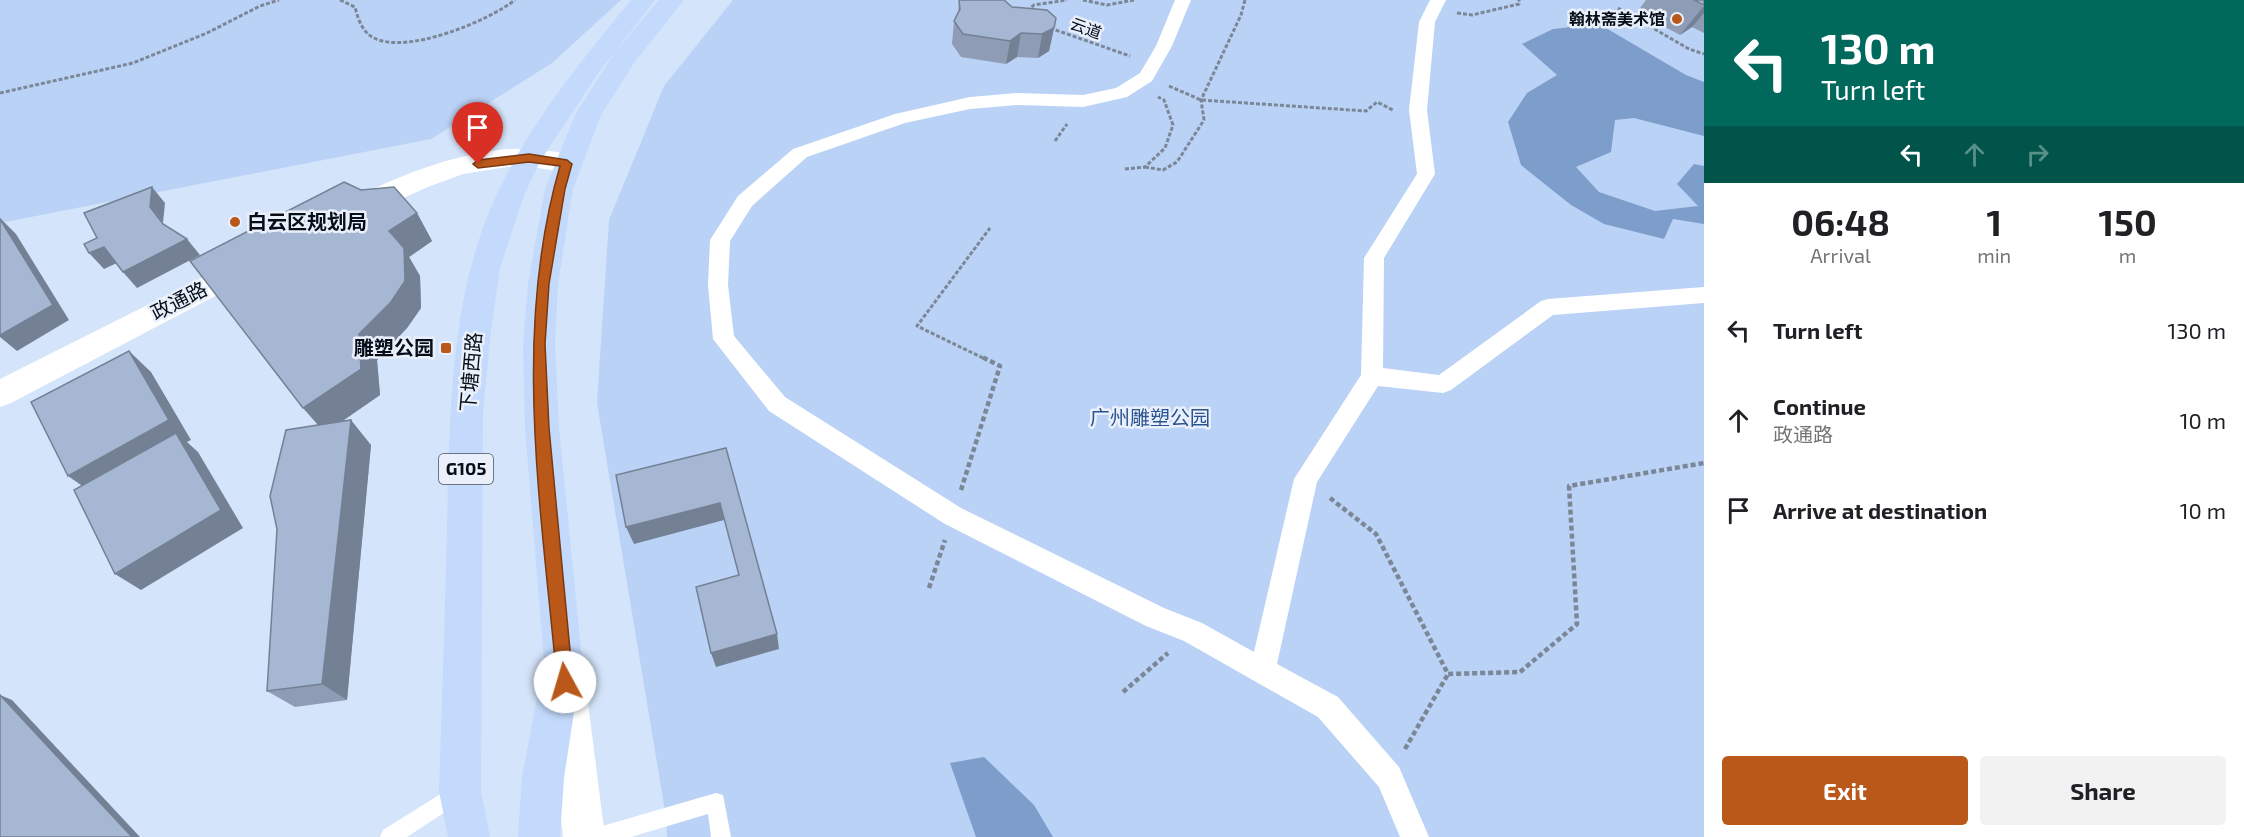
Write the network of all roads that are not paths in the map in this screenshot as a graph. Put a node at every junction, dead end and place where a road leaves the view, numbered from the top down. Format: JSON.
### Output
{"nodes":[{"id":1,"x":643,"y":0,"type":"edge"},
{"id":2,"x":672,"y":0,"type":"edge"},
{"id":3,"x":1183,"y":0,"type":"edge"},
{"id":4,"x":1435,"y":6,"type":"edge"},
{"id":5,"x":529,"y":158,"type":"junction"},
{"id":6,"x":567,"y":164,"type":"junction"},
{"id":7,"x":328,"y":224,"type":"edge"},
{"id":8,"x":275,"y":251,"type":"edge"},
{"id":9,"x":1704,"y":295,"type":"edge"},
{"id":10,"x":1371,"y":376,"type":"junction"},
{"id":11,"x":0,"y":394,"type":"edge"},
{"id":12,"x":563,"y":660,"type":"junction"},
{"id":13,"x":1263,"y":670,"type":"junction"},
{"id":14,"x":460,"y":790,"type":"junction"},
{"id":15,"x":390,"y":837,"type":"edge"},
{"id":16,"x":456,"y":837,"type":"edge"},
{"id":17,"x":469,"y":837,"type":"edge"},
{"id":18,"x":539,"y":837,"type":"edge"},
{"id":19,"x":584,"y":837,"type":"edge"},
{"id":20,"x":599,"y":837,"type":"edge"},
{"id":21,"x":721,"y":837,"type":"edge"},
{"id":22,"x":1415,"y":837,"type":"edge"}],
"edges":[{"from":1,"to":5,"type":"highway","name":"下塘西路","number":"G105"},
{"from":2,"to":6,"type":"highway"},
{"from":3,"to":13,"type":"street"},
{"from":4,"to":10,"type":"street"},
{"from":5,"to":6,"type":"street"},
{"from":5,"to":7,"type":"street"},
{"from":5,"to":14,"type":"highway","name":"下塘西路","number":"G105"},
{"from":6,"to":12,"type":"highway"},
{"from":8,"to":11,"type":"street","name":"政通路"},
{"from":9,"to":10,"type":"street"},
{"from":10,"to":13,"type":"street"},
{"from":12,"to":18,"type":"highway"},
{"from":12,"to":19,"type":"street"},
{"from":13,"to":22,"type":"street"},
{"from":14,"to":15,"type":"lane"},
{"from":14,"to":16,"type":"street","name":"下塘西路"},
{"from":14,"to":17,"type":"highway","name":"下塘西路","number":"G105"},
{"from":20,"to":21,"type":"lane"}]}
